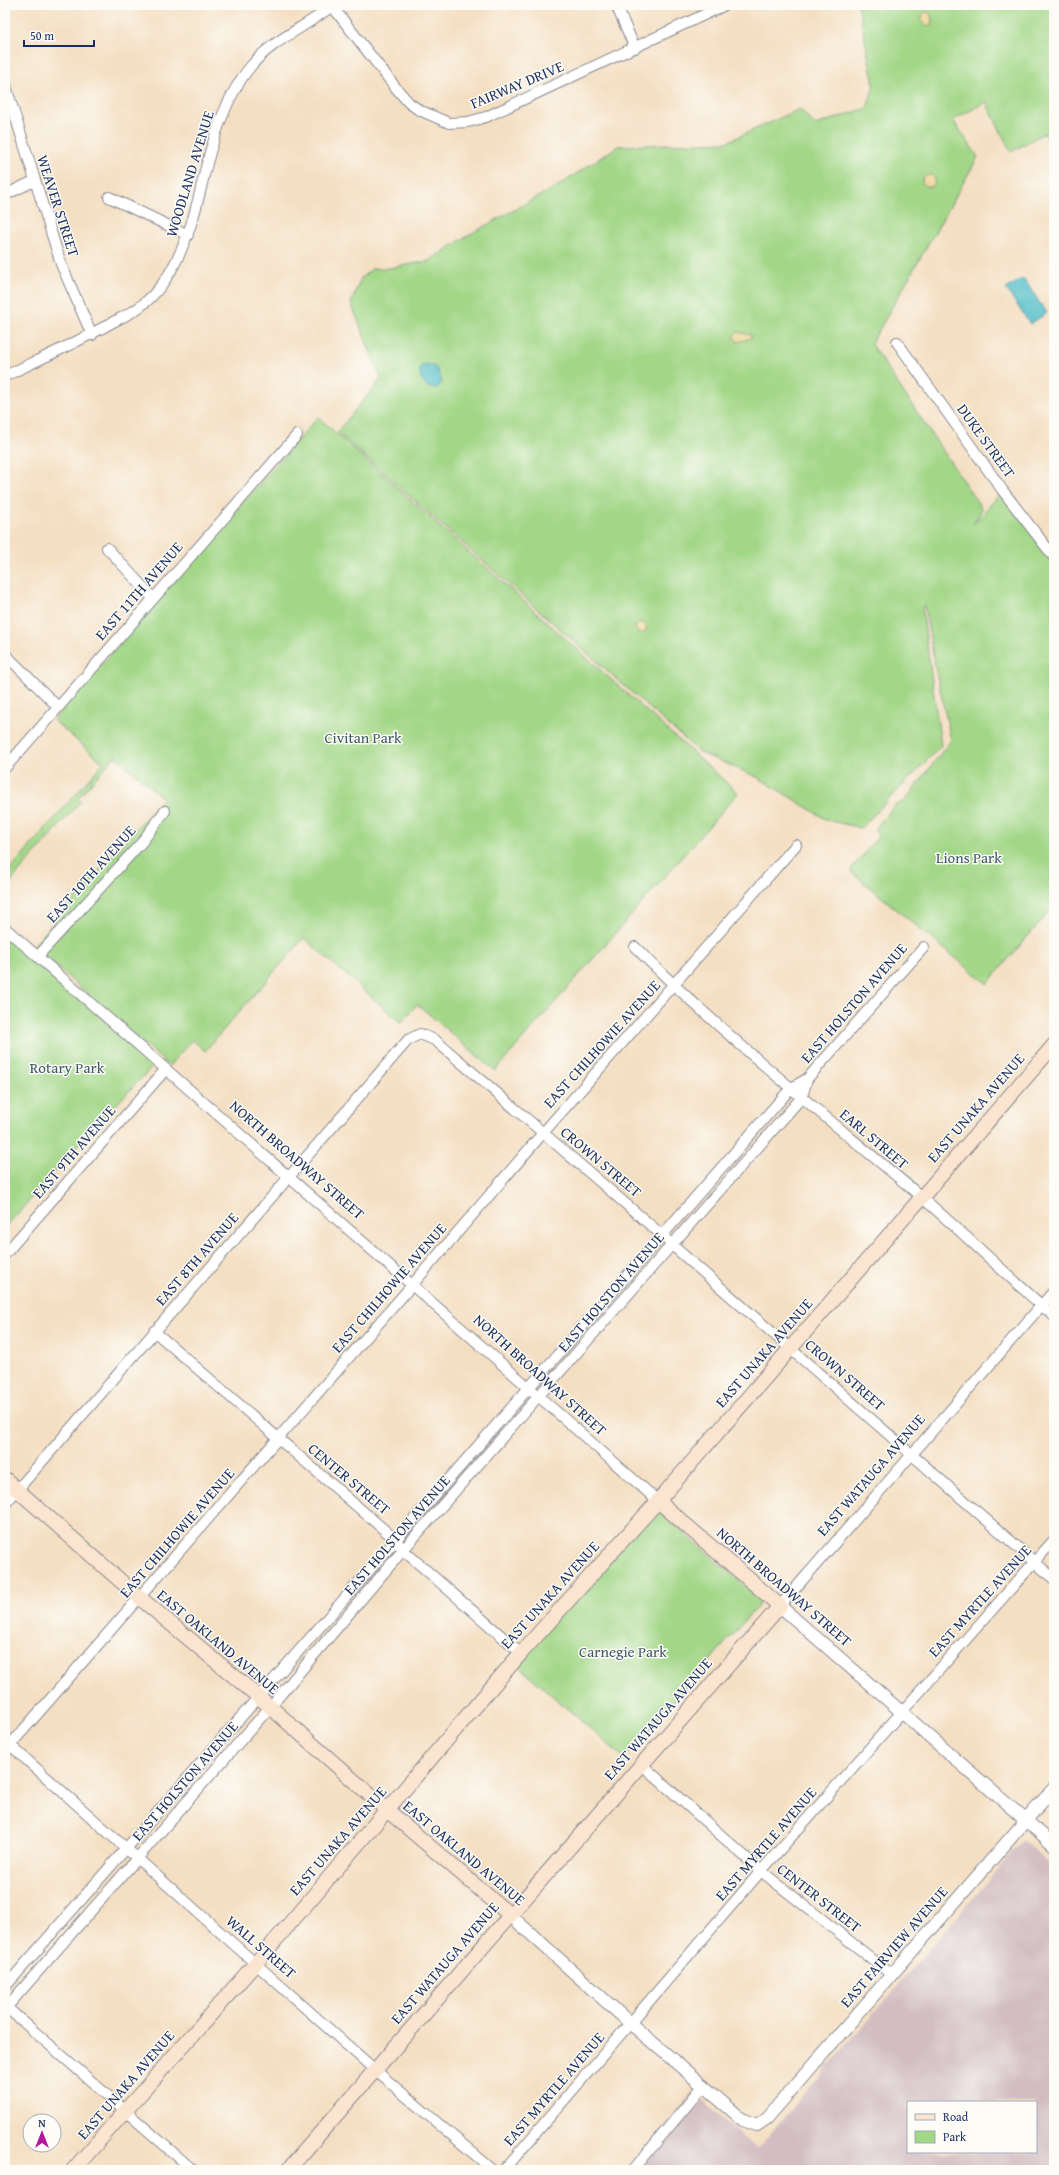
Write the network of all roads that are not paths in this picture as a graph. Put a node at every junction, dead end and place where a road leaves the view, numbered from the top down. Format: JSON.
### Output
{"nodes":[{"id":1,"x":616,"y":5,"type":"edge"},
{"id":2,"x":725,"y":5,"type":"edge"},
{"id":3,"x":333,"y":6,"type":"edge"},
{"id":4,"x":635,"y":48,"type":"junction"},
{"id":5,"x":5,"y":83,"type":"edge"},
{"id":6,"x":34,"y":181,"type":"junction"},
{"id":7,"x":5,"y":195,"type":"edge"},
{"id":8,"x":109,"y":197,"type":"dead end"},
{"id":9,"x":188,"y":235,"type":"junction"},
{"id":10,"x":92,"y":334,"type":"junction"},
{"id":11,"x":897,"y":342,"type":"dead end"},
{"id":12,"x":5,"y":376,"type":"edge"},
{"id":13,"x":297,"y":435,"type":"dead end"},
{"id":14,"x":107,"y":548,"type":"dead end"},
{"id":15,"x":1054,"y":557,"type":"edge"},
{"id":16,"x":153,"y":598,"type":"junction"},
{"id":17,"x":5,"y":654,"type":"edge"},
{"id":18,"x":58,"y":707,"type":"junction"},
{"id":19,"x":5,"y":768,"type":"edge"},
{"id":20,"x":165,"y":811,"type":"dead end"},
{"id":21,"x":796,"y":845,"type":"dead end"},
{"id":22,"x":5,"y":928,"type":"edge"},
{"id":23,"x":924,"y":946,"type":"dead end"},
{"id":24,"x":635,"y":947,"type":"dead end"},
{"id":25,"x":38,"y":956,"type":"junction"},
{"id":26,"x":674,"y":986,"type":"junction"},
{"id":27,"x":414,"y":1036,"type":"joint"},
{"id":28,"x":1054,"y":1045,"type":"edge"},
{"id":29,"x":166,"y":1069,"type":"junction"},
{"id":30,"x":807,"y":1079,"type":"junction"},
{"id":31,"x":792,"y":1088,"type":"junction"},
{"id":32,"x":802,"y":1097,"type":"junction"},
{"id":33,"x":543,"y":1133,"type":"junction"},
{"id":34,"x":289,"y":1176,"type":"junction"},
{"id":35,"x":921,"y":1197,"type":"junction"},
{"id":36,"x":664,"y":1236,"type":"junction"},
{"id":37,"x":672,"y":1245,"type":"junction"},
{"id":38,"x":5,"y":1254,"type":"edge"},
{"id":39,"x":413,"y":1284,"type":"junction"},
{"id":40,"x":1054,"y":1291,"type":"edge"},
{"id":41,"x":1042,"y":1306,"type":"junction"},
{"id":42,"x":1054,"y":1316,"type":"edge"},
{"id":43,"x":154,"y":1332,"type":"junction"},
{"id":44,"x":791,"y":1348,"type":"junction"},
{"id":45,"x":530,"y":1387,"type":"junction"},
{"id":46,"x":539,"y":1396,"type":"junction"},
{"id":47,"x":278,"y":1439,"type":"junction"},
{"id":48,"x":911,"y":1454,"type":"junction"},
{"id":49,"x":5,"y":1479,"type":"edge"},
{"id":50,"x":17,"y":1490,"type":"junction"},
{"id":51,"x":658,"y":1501,"type":"junction"},
{"id":52,"x":5,"y":1504,"type":"edge"},
{"id":53,"x":396,"y":1540,"type":"junction"},
{"id":54,"x":1054,"y":1540,"type":"edge"},
{"id":55,"x":403,"y":1550,"type":"junction"},
{"id":56,"x":1035,"y":1562,"type":"junction"},
{"id":57,"x":1054,"y":1579,"type":"edge"},
{"id":58,"x":140,"y":1598,"type":"junction"},
{"id":59,"x":780,"y":1606,"type":"junction"},
{"id":60,"x":521,"y":1653,"type":"junction"},
{"id":61,"x":264,"y":1702,"type":"junction"},
{"id":62,"x":901,"y":1712,"type":"junction"},
{"id":63,"x":8,"y":1748,"type":"edge"},
{"id":64,"x":641,"y":1764,"type":"junction"},
{"id":65,"x":1054,"y":1788,"type":"edge"},
{"id":66,"x":387,"y":1810,"type":"junction"},
{"id":67,"x":1025,"y":1820,"type":"junction"},
{"id":68,"x":1054,"y":1845,"type":"edge"},
{"id":69,"x":125,"y":1849,"type":"junction"},
{"id":70,"x":137,"y":1859,"type":"junction"},
{"id":71,"x":761,"y":1871,"type":"junction"},
{"id":72,"x":510,"y":1915,"type":"junction"},
{"id":73,"x":256,"y":1963,"type":"junction"},
{"id":74,"x":891,"y":1974,"type":"junction"},
{"id":75,"x":5,"y":1987,"type":"edge"},
{"id":76,"x":6,"y":2008,"type":"edge"},
{"id":77,"x":631,"y":2024,"type":"junction"},
{"id":78,"x":375,"y":2070,"type":"junction"},
{"id":79,"x":704,"y":2085,"type":"junction"},
{"id":80,"x":125,"y":2112,"type":"junction"},
{"id":81,"x":757,"y":2125,"type":"joint"},
{"id":82,"x":73,"y":2170,"type":"edge"},
{"id":83,"x":193,"y":2170,"type":"edge"},
{"id":84,"x":288,"y":2170,"type":"edge"},
{"id":85,"x":492,"y":2170,"type":"edge"},
{"id":86,"x":504,"y":2170,"type":"edge"},
{"id":87,"x":633,"y":2170,"type":"edge"}],
"edges":[{"from":1,"to":4,"type":"street"},
{"from":2,"to":4,"type":"street","name":"FAIRWAY DRIVE"},
{"from":3,"to":4,"type":"street","name":"FAIRWAY DRIVE"},
{"from":3,"to":9,"type":"street","name":"WOODLAND AVENUE"},
{"from":5,"to":6,"type":"street","name":"WEAVER STREET"},
{"from":6,"to":7,"type":"street"},
{"from":6,"to":10,"type":"street","name":"WEAVER STREET"},
{"from":8,"to":9,"type":"street"},
{"from":9,"to":10,"type":"street","name":"WOODLAND AVENUE"},
{"from":10,"to":12,"type":"street","name":"WOODLAND AVENUE"},
{"from":11,"to":15,"type":"street","name":"DUKE STREET"},
{"from":13,"to":16,"type":"street","name":"EAST 11TH AVENUE"},
{"from":14,"to":16,"type":"street"},
{"from":16,"to":18,"type":"street","name":"EAST 11TH AVENUE"},
{"from":17,"to":18,"type":"street"},
{"from":18,"to":19,"type":"street","name":"EAST 11TH AVENUE"},
{"from":20,"to":25,"type":"street","name":"EAST 10TH AVENUE"},
{"from":21,"to":26,"type":"street","name":"EAST CHILHOWIE AVENUE"},
{"from":22,"to":25,"type":"street","name":"NORTH BROADWAY STREET"},
{"from":23,"to":30,"type":"street","name":"EAST HOLSTON AVENUE"},
{"from":24,"to":26,"type":"street","name":"EARL STREET"},
{"from":25,"to":29,"type":"street","name":"NORTH BROADWAY STREET"},
{"from":26,"to":31,"type":"street","name":"EARL STREET"},
{"from":26,"to":33,"type":"street","name":"EAST CHILHOWIE AVENUE"},
{"from":27,"to":33,"type":"street","name":"CROWN STREET"},
{"from":27,"to":34,"type":"street","name":"EAST 8TH AVENUE"},
{"from":28,"to":35,"type":"main road","name":"EAST UNAKA AVENUE"},
{"from":29,"to":34,"type":"street","name":"NORTH BROADWAY STREET"},
{"from":29,"to":38,"type":"street","name":"EAST 9TH AVENUE"},
{"from":30,"to":31,"type":"street","name":"EAST HOLSTON AVENUE"},
{"from":30,"to":32,"type":"street","name":"EAST HOLSTON AVENUE"},
{"from":31,"to":32,"type":"street","name":"EARL STREET"},
{"from":31,"to":36,"type":"street","name":"EAST HOLSTON AVENUE"},
{"from":32,"to":35,"type":"street","name":"EARL STREET"},
{"from":32,"to":37,"type":"street","name":"EAST HOLSTON AVENUE"},
{"from":33,"to":36,"type":"street","name":"CROWN STREET"},
{"from":33,"to":39,"type":"street","name":"EAST CHILHOWIE AVENUE"},
{"from":34,"to":39,"type":"street","name":"NORTH BROADWAY STREET"},
{"from":34,"to":43,"type":"street","name":"EAST 8TH AVENUE"},
{"from":35,"to":41,"type":"street","name":"EARL STREET"},
{"from":35,"to":44,"type":"main road","name":"EAST UNAKA AVENUE"},
{"from":36,"to":37,"type":"street","name":"CROWN STREET"},
{"from":36,"to":45,"type":"street","name":"EAST HOLSTON AVENUE"},
{"from":37,"to":44,"type":"street","name":"CROWN STREET"},
{"from":37,"to":46,"type":"street","name":"EAST HOLSTON AVENUE"},
{"from":39,"to":45,"type":"street","name":"NORTH BROADWAY STREET"},
{"from":39,"to":47,"type":"street","name":"EAST CHILHOWIE AVENUE"},
{"from":40,"to":41,"type":"street","name":"EAST WATAUGA AVENUE"},
{"from":41,"to":42,"type":"street","name":"EARL STREET"},
{"from":41,"to":48,"type":"street","name":"EAST WATAUGA AVENUE"},
{"from":43,"to":47,"type":"street","name":"CENTER STREET"},
{"from":43,"to":50,"type":"street","name":"EAST 8TH AVENUE"},
{"from":44,"to":48,"type":"street","name":"CROWN STREET"},
{"from":44,"to":51,"type":"main road","name":"EAST UNAKA AVENUE"},
{"from":45,"to":46,"type":"street","name":"NORTH BROADWAY STREET"},
{"from":45,"to":53,"type":"street","name":"EAST HOLSTON AVENUE"},
{"from":46,"to":51,"type":"street","name":"NORTH BROADWAY STREET"},
{"from":46,"to":55,"type":"street","name":"EAST HOLSTON AVENUE"},
{"from":47,"to":53,"type":"street","name":"CENTER STREET"},
{"from":47,"to":58,"type":"street","name":"EAST CHILHOWIE AVENUE"},
{"from":48,"to":56,"type":"street","name":"CROWN STREET"},
{"from":48,"to":59,"type":"street","name":"EAST WATAUGA AVENUE"},
{"from":49,"to":50,"type":"main road","name":"EAST OAKLAND AVENUE"},
{"from":50,"to":52,"type":"street","name":"EAST 8TH AVENUE"},
{"from":50,"to":58,"type":"main road","name":"EAST OAKLAND AVENUE"},
{"from":51,"to":59,"type":"main road","name":"NORTH BROADWAY STREET"},
{"from":51,"to":60,"type":"main road","name":"EAST UNAKA AVENUE"},
{"from":53,"to":55,"type":"street","name":"CENTER STREET"},
{"from":53,"to":61,"type":"street","name":"EAST HOLSTON AVENUE"},
{"from":54,"to":56,"type":"street","name":"EAST MYRTLE AVENUE"},
{"from":55,"to":60,"type":"street","name":"CENTER STREET"},
{"from":55,"to":61,"type":"street","name":"EAST HOLSTON AVENUE"},
{"from":56,"to":57,"type":"street","name":"CROWN STREET"},
{"from":56,"to":62,"type":"street","name":"EAST MYRTLE AVENUE"},
{"from":58,"to":61,"type":"main road","name":"EAST OAKLAND AVENUE"},
{"from":58,"to":63,"type":"street","name":"EAST CHILHOWIE AVENUE"},
{"from":59,"to":62,"type":"street","name":"NORTH BROADWAY STREET"},
{"from":59,"to":64,"type":"main road","name":"EAST WATAUGA AVENUE"},
{"from":60,"to":66,"type":"main road","name":"EAST UNAKA AVENUE"},
{"from":61,"to":66,"type":"main road","name":"EAST OAKLAND AVENUE"},
{"from":61,"to":69,"type":"street","name":"EAST HOLSTON AVENUE"},
{"from":61,"to":70,"type":"street","name":"EAST HOLSTON AVENUE"},
{"from":62,"to":67,"type":"street","name":"NORTH BROADWAY STREET"},
{"from":62,"to":71,"type":"street","name":"EAST MYRTLE AVENUE"},
{"from":63,"to":69,"type":"street","name":"WALL STREET"},
{"from":64,"to":71,"type":"street","name":"CENTER STREET"},
{"from":64,"to":72,"type":"main road","name":"EAST WATAUGA AVENUE"},
{"from":65,"to":67,"type":"street","name":"EAST FAIRVIEW AVENUE"},
{"from":66,"to":72,"type":"main road","name":"EAST OAKLAND AVENUE"},
{"from":66,"to":73,"type":"main road","name":"EAST UNAKA AVENUE"},
{"from":67,"to":68,"type":"street","name":"NORTH BROADWAY STREET"},
{"from":67,"to":74,"type":"street","name":"EAST FAIRVIEW AVENUE"},
{"from":69,"to":70,"type":"street","name":"WALL STREET"},
{"from":69,"to":75,"type":"street","name":"EAST HOLSTON AVENUE"},
{"from":70,"to":73,"type":"street","name":"WALL STREET"},
{"from":70,"to":76,"type":"street","name":"EAST HOLSTON AVENUE"},
{"from":71,"to":74,"type":"street","name":"CENTER STREET"},
{"from":71,"to":77,"type":"street","name":"EAST MYRTLE AVENUE"},
{"from":72,"to":77,"type":"street","name":"EAST OAKLAND AVENUE"},
{"from":72,"to":78,"type":"main road","name":"EAST WATAUGA AVENUE"},
{"from":73,"to":78,"type":"street","name":"WALL STREET"},
{"from":73,"to":80,"type":"main road","name":"EAST UNAKA AVENUE"},
{"from":74,"to":81,"type":"street","name":"EAST FAIRVIEW AVENUE"},
{"from":76,"to":80,"type":"street"},
{"from":77,"to":79,"type":"street","name":"EAST OAKLAND AVENUE"},
{"from":77,"to":86,"type":"street","name":"EAST MYRTLE AVENUE"},
{"from":78,"to":84,"type":"main road","name":"EAST WATAUGA AVENUE"},
{"from":78,"to":85,"type":"street","name":"WALL STREET"},
{"from":79,"to":81,"type":"street","name":"EAST OAKLAND AVENUE"},
{"from":79,"to":87,"type":"street"},
{"from":80,"to":82,"type":"main road","name":"EAST UNAKA AVENUE"},
{"from":80,"to":83,"type":"street"}]}
